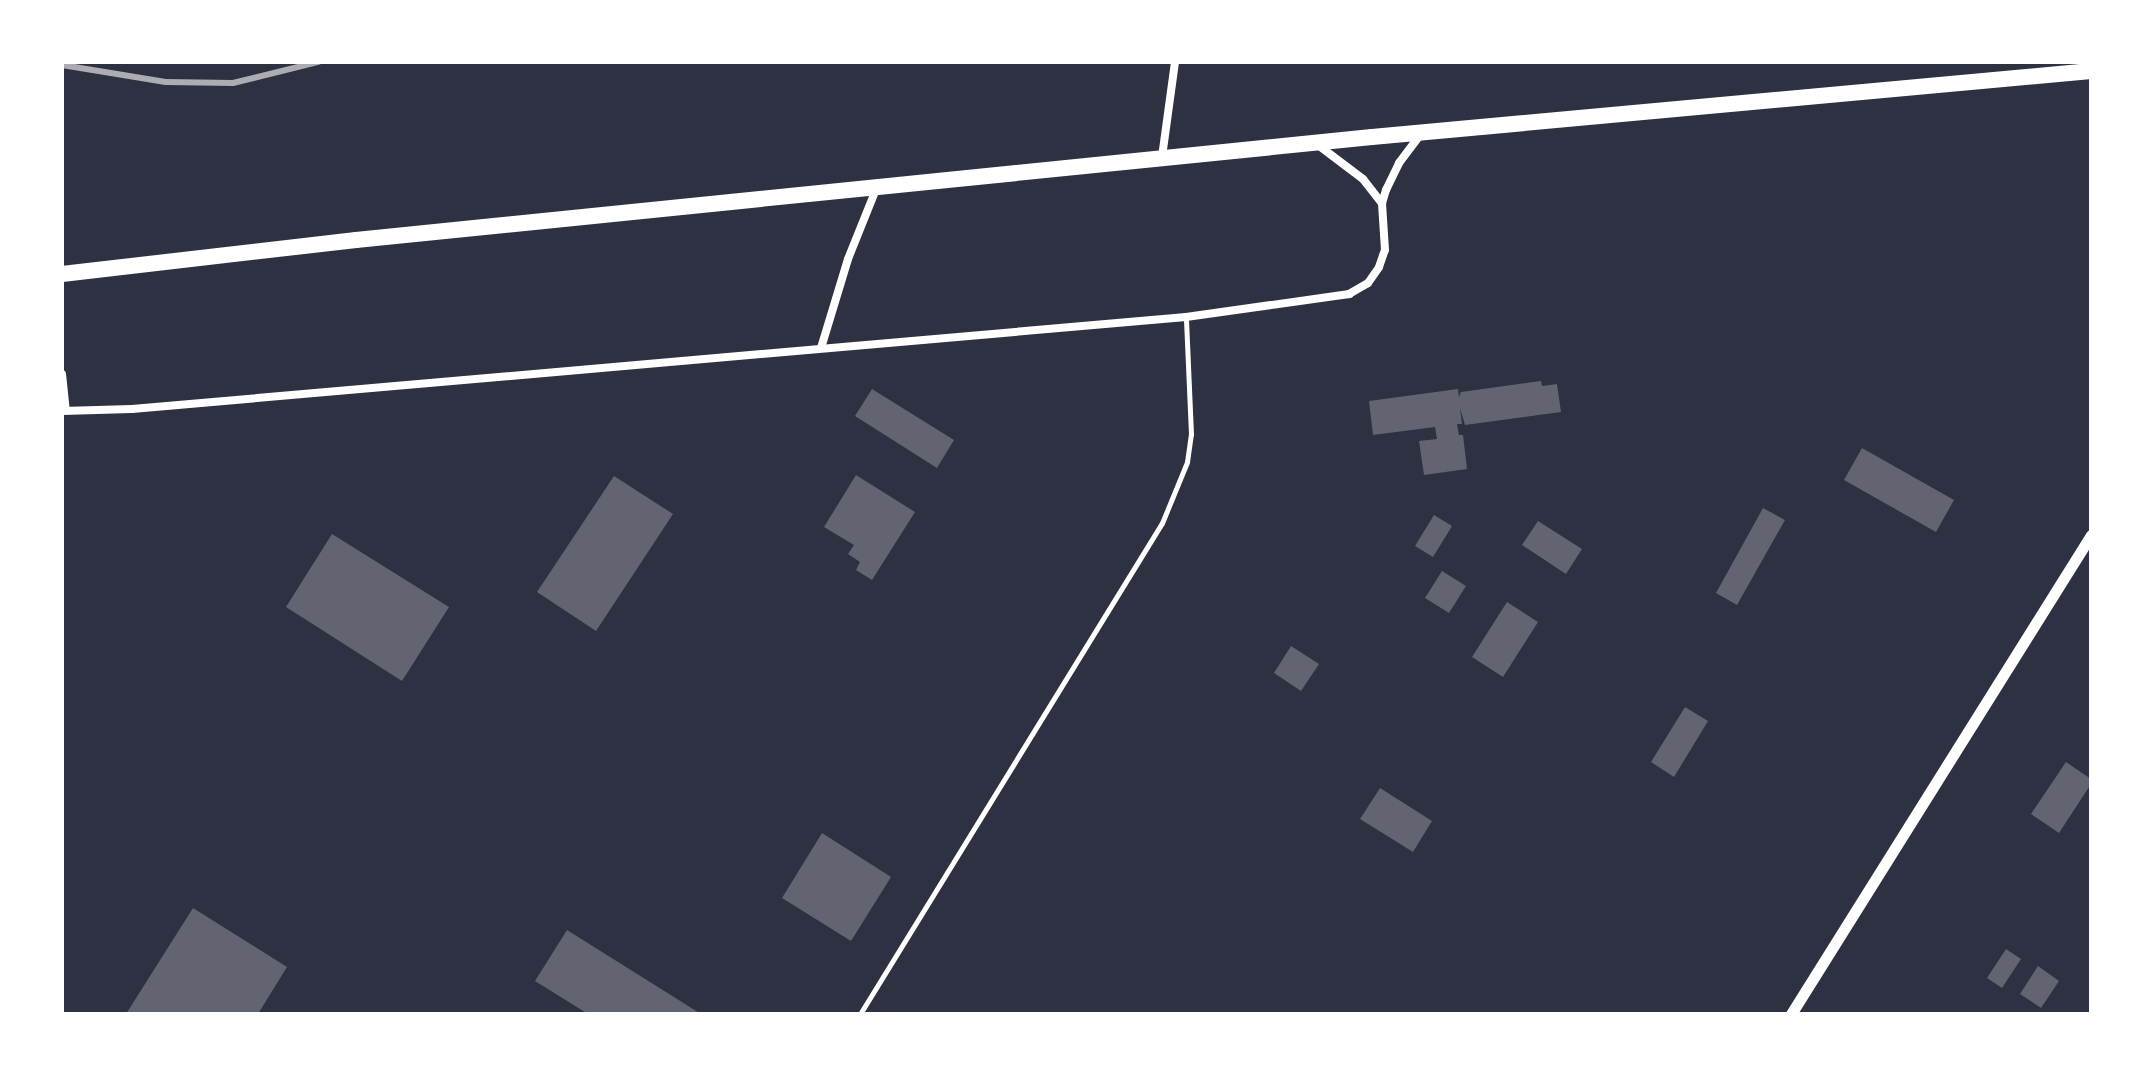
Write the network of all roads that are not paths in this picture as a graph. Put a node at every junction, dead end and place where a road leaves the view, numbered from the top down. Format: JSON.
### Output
{"nodes":[{"id":1,"x":1175,"y":62,"type":"edge"},
{"id":2,"x":2034,"y":69,"type":"edge"},
{"id":3,"x":2091,"y":71,"type":"edge"},
{"id":4,"x":1423,"y":133,"type":"junction"},
{"id":5,"x":1315,"y":143,"type":"junction"},
{"id":6,"x":1162,"y":158,"type":"junction"},
{"id":7,"x":877,"y":187,"type":"junction"},
{"id":8,"x":1382,"y":203,"type":"junction"},
{"id":9,"x":62,"y":274,"type":"edge"},
{"id":10,"x":1186,"y":317,"type":"junction"},
{"id":11,"x":821,"y":348,"type":"junction"},
{"id":12,"x":62,"y":374,"type":"edge"},
{"id":13,"x":64,"y":411,"type":"edge"},
{"id":14,"x":2091,"y":535,"type":"edge"},
{"id":15,"x":860,"y":1014,"type":"edge"},
{"id":16,"x":1791,"y":1014,"type":"edge"}],
"edges":[{"from":1,"to":6,"type":"street"},
{"from":2,"to":3,"type":"highway"},
{"from":2,"to":4,"type":"highway"},
{"from":4,"to":5,"type":"highway"},
{"from":4,"to":8,"type":"street"},
{"from":5,"to":6,"type":"highway"},
{"from":5,"to":8,"type":"street"},
{"from":6,"to":7,"type":"highway"},
{"from":7,"to":9,"type":"highway"},
{"from":7,"to":11,"type":"street"},
{"from":8,"to":10,"type":"street"},
{"from":10,"to":11,"type":"street"},
{"from":10,"to":15,"type":"lane"},
{"from":11,"to":13,"type":"street"},
{"from":12,"to":13,"type":"street"},
{"from":14,"to":16,"type":"street"}]}
